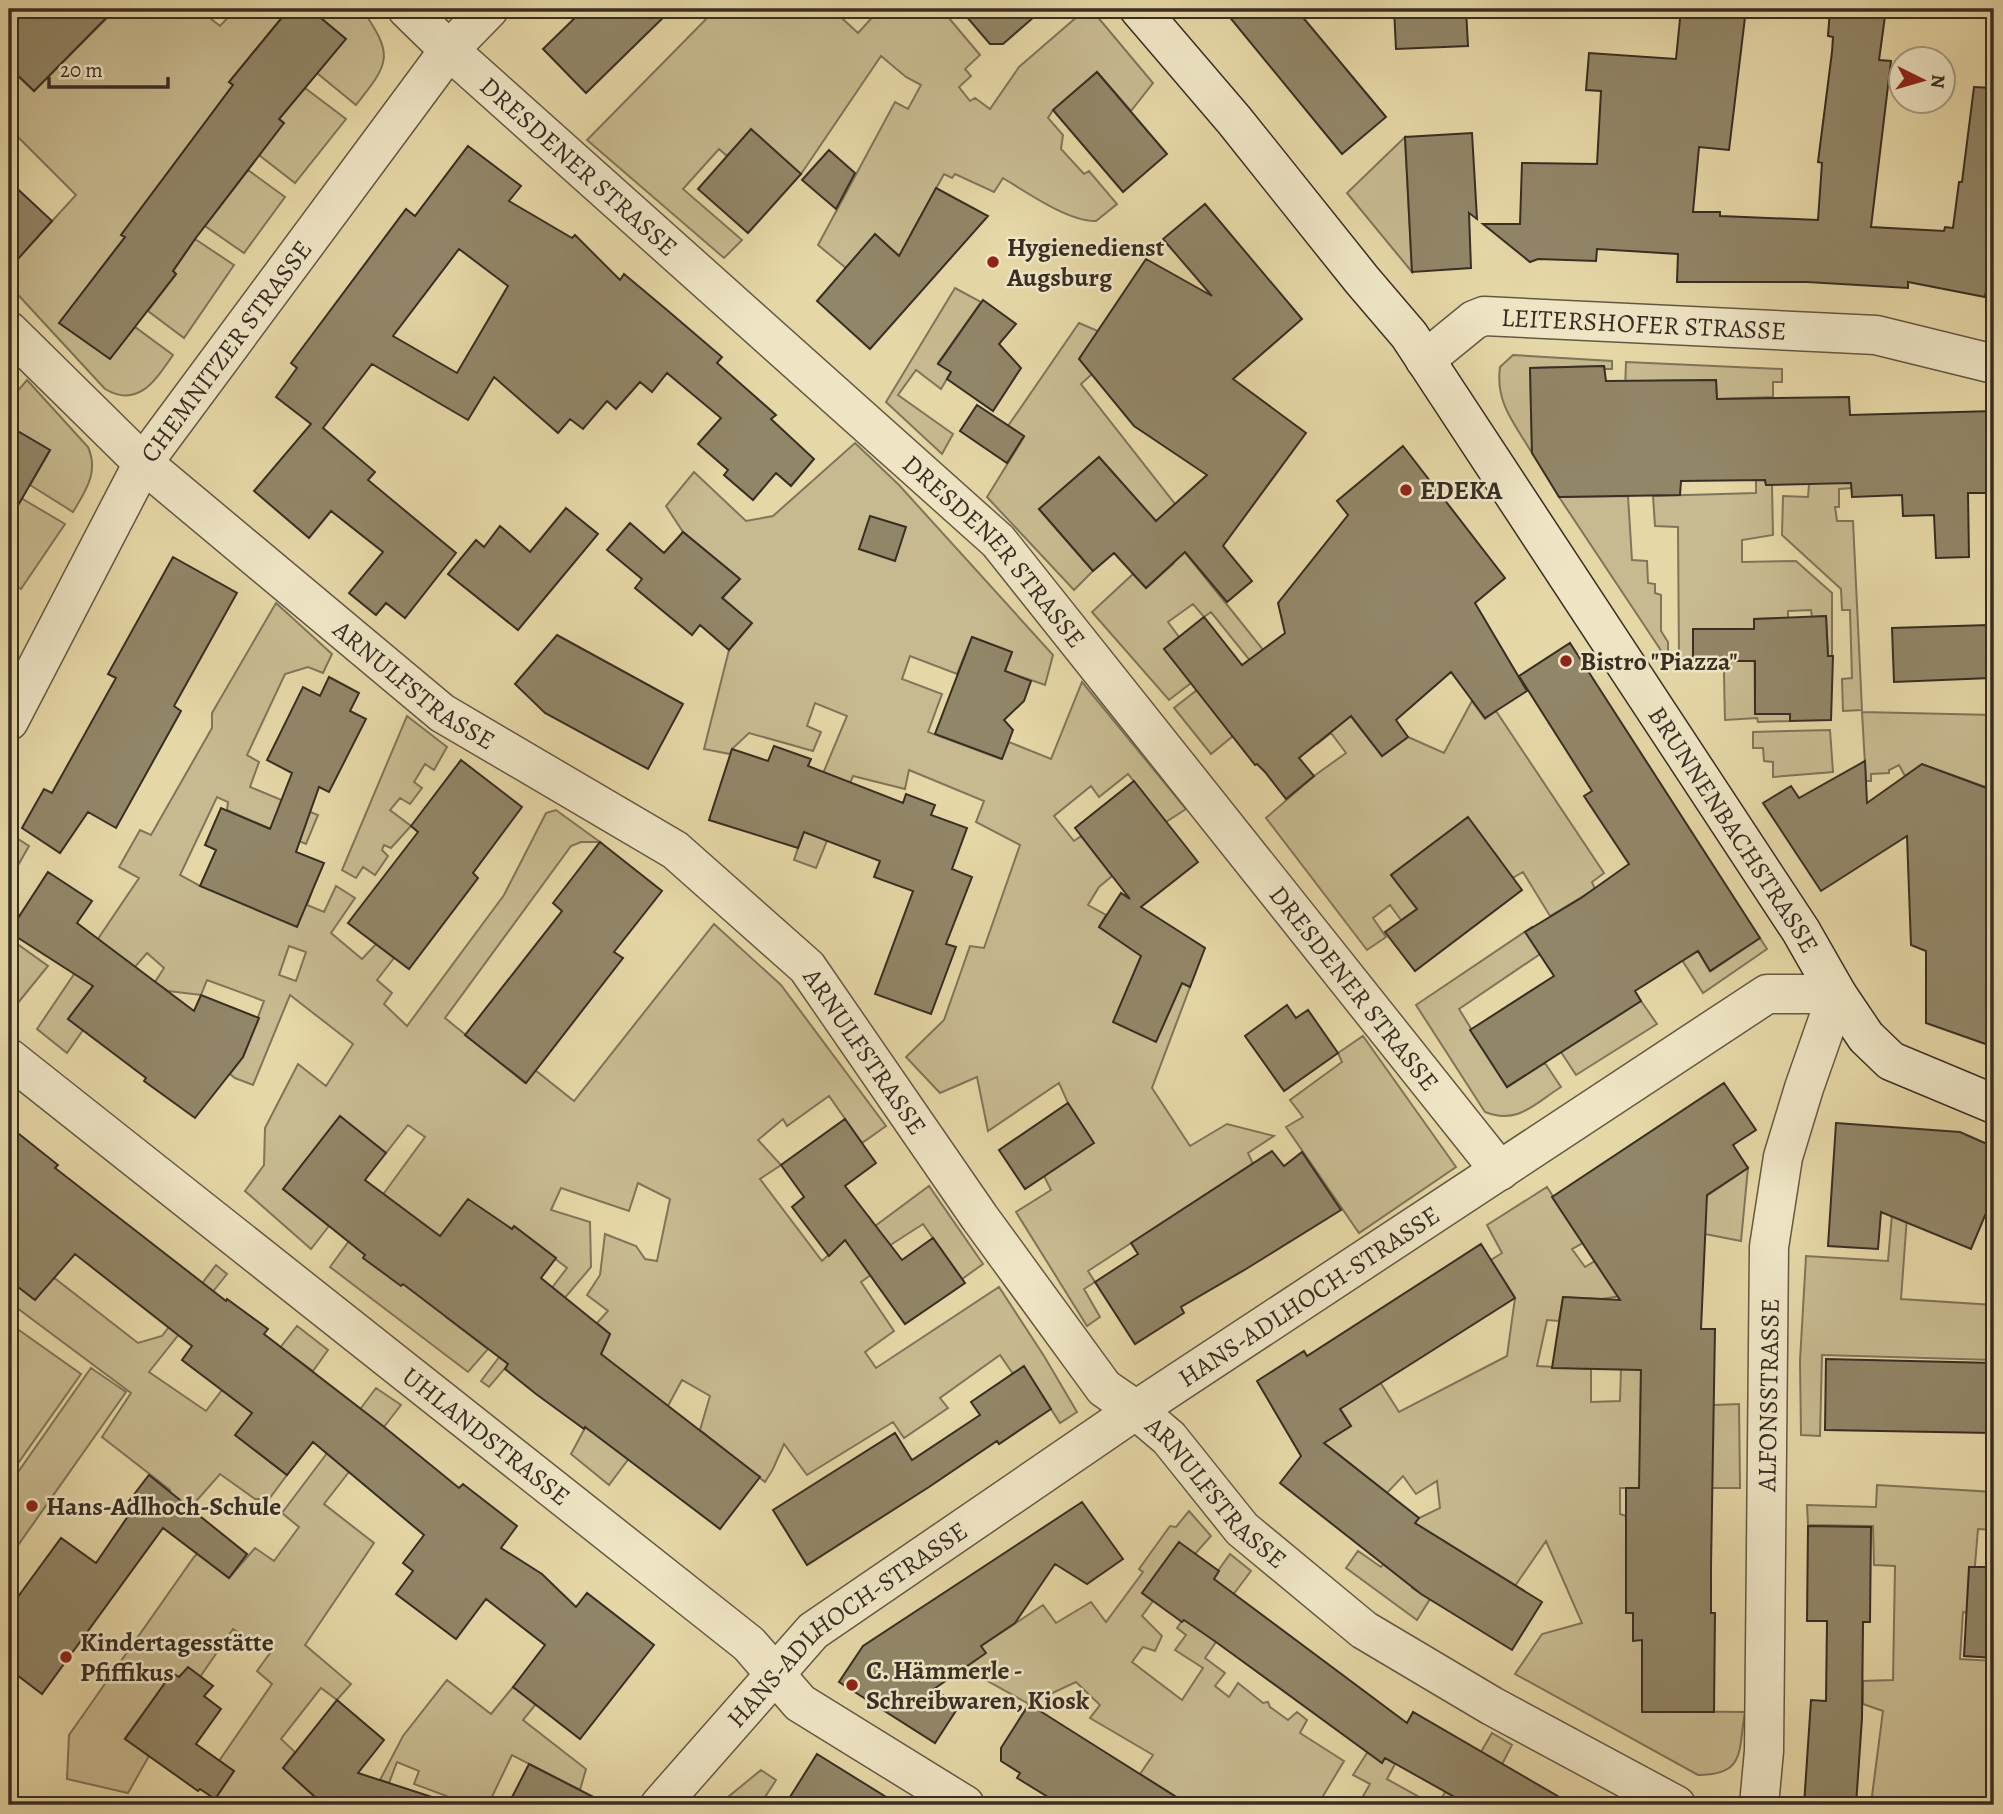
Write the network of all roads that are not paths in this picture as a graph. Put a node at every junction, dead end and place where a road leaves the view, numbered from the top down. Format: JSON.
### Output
{"nodes":[{"id":1,"x":407,"y":9,"type":"edge"},
{"id":2,"x":489,"y":9,"type":"edge"},
{"id":3,"x":1139,"y":9,"type":"edge"},
{"id":4,"x":449,"y":50,"type":"junction"},
{"id":5,"x":9,"y":331,"type":"edge"},
{"id":6,"x":1425,"y":360,"type":"junction"},
{"id":7,"x":1994,"y":364,"type":"edge"},
{"id":8,"x":143,"y":463,"type":"junction"},
{"id":9,"x":9,"y":722,"type":"edge"},
{"id":10,"x":1836,"y":994,"type":"junction"},
{"id":11,"x":9,"y":1058,"type":"edge"},
{"id":12,"x":1994,"y":1104,"type":"edge"},
{"id":13,"x":1500,"y":1171,"type":"junction"},
{"id":14,"x":1136,"y":1410,"type":"junction"},
{"id":15,"x":774,"y":1673,"type":"junction"},
{"id":16,"x":660,"y":1805,"type":"edge"},
{"id":17,"x":965,"y":1805,"type":"edge"},
{"id":18,"x":1676,"y":1805,"type":"edge"},
{"id":19,"x":1759,"y":1805,"type":"edge"}],
"edges":[{"from":1,"to":4,"type":"street","name":"DRESDENER STRASSE"},
{"from":2,"to":4,"type":"street","name":"CHEMNITZER STRASSE"},
{"from":3,"to":6,"type":"street"},
{"from":4,"to":8,"type":"street","name":"CHEMNITZER STRASSE"},
{"from":4,"to":13,"type":"street","name":"DRESDENER STRASSE"},
{"from":5,"to":8,"type":"street","name":"ARNULFSTRASSE"},
{"from":6,"to":7,"type":"street","name":"LEITERSHOFER STRASSE"},
{"from":6,"to":10,"type":"street","name":"BRUNNENBACHSTRASSE"},
{"from":8,"to":9,"type":"street","name":"CHEMNITZER STRASSE"},
{"from":8,"to":14,"type":"street","name":"ARNULFSTRASSE"},
{"from":10,"to":12,"type":"street","name":"BRUNNENBACHSTRASSE"},
{"from":10,"to":13,"type":"street","name":"HANS-ADLHOCH-STRASSE"},
{"from":10,"to":19,"type":"street","name":"ALFONSSTRASSE"},
{"from":11,"to":15,"type":"street","name":"UHLANDSTRASSE"},
{"from":13,"to":14,"type":"street","name":"HANS-ADLHOCH-STRASSE"},
{"from":14,"to":15,"type":"street","name":"HANS-ADLHOCH-STRASSE"},
{"from":14,"to":18,"type":"street","name":"ARNULFSTRASSE"},
{"from":15,"to":16,"type":"street","name":"HANS-ADLHOCH-STRASSE"},
{"from":15,"to":17,"type":"street","name":"UHLANDSTRASSE"}]}
